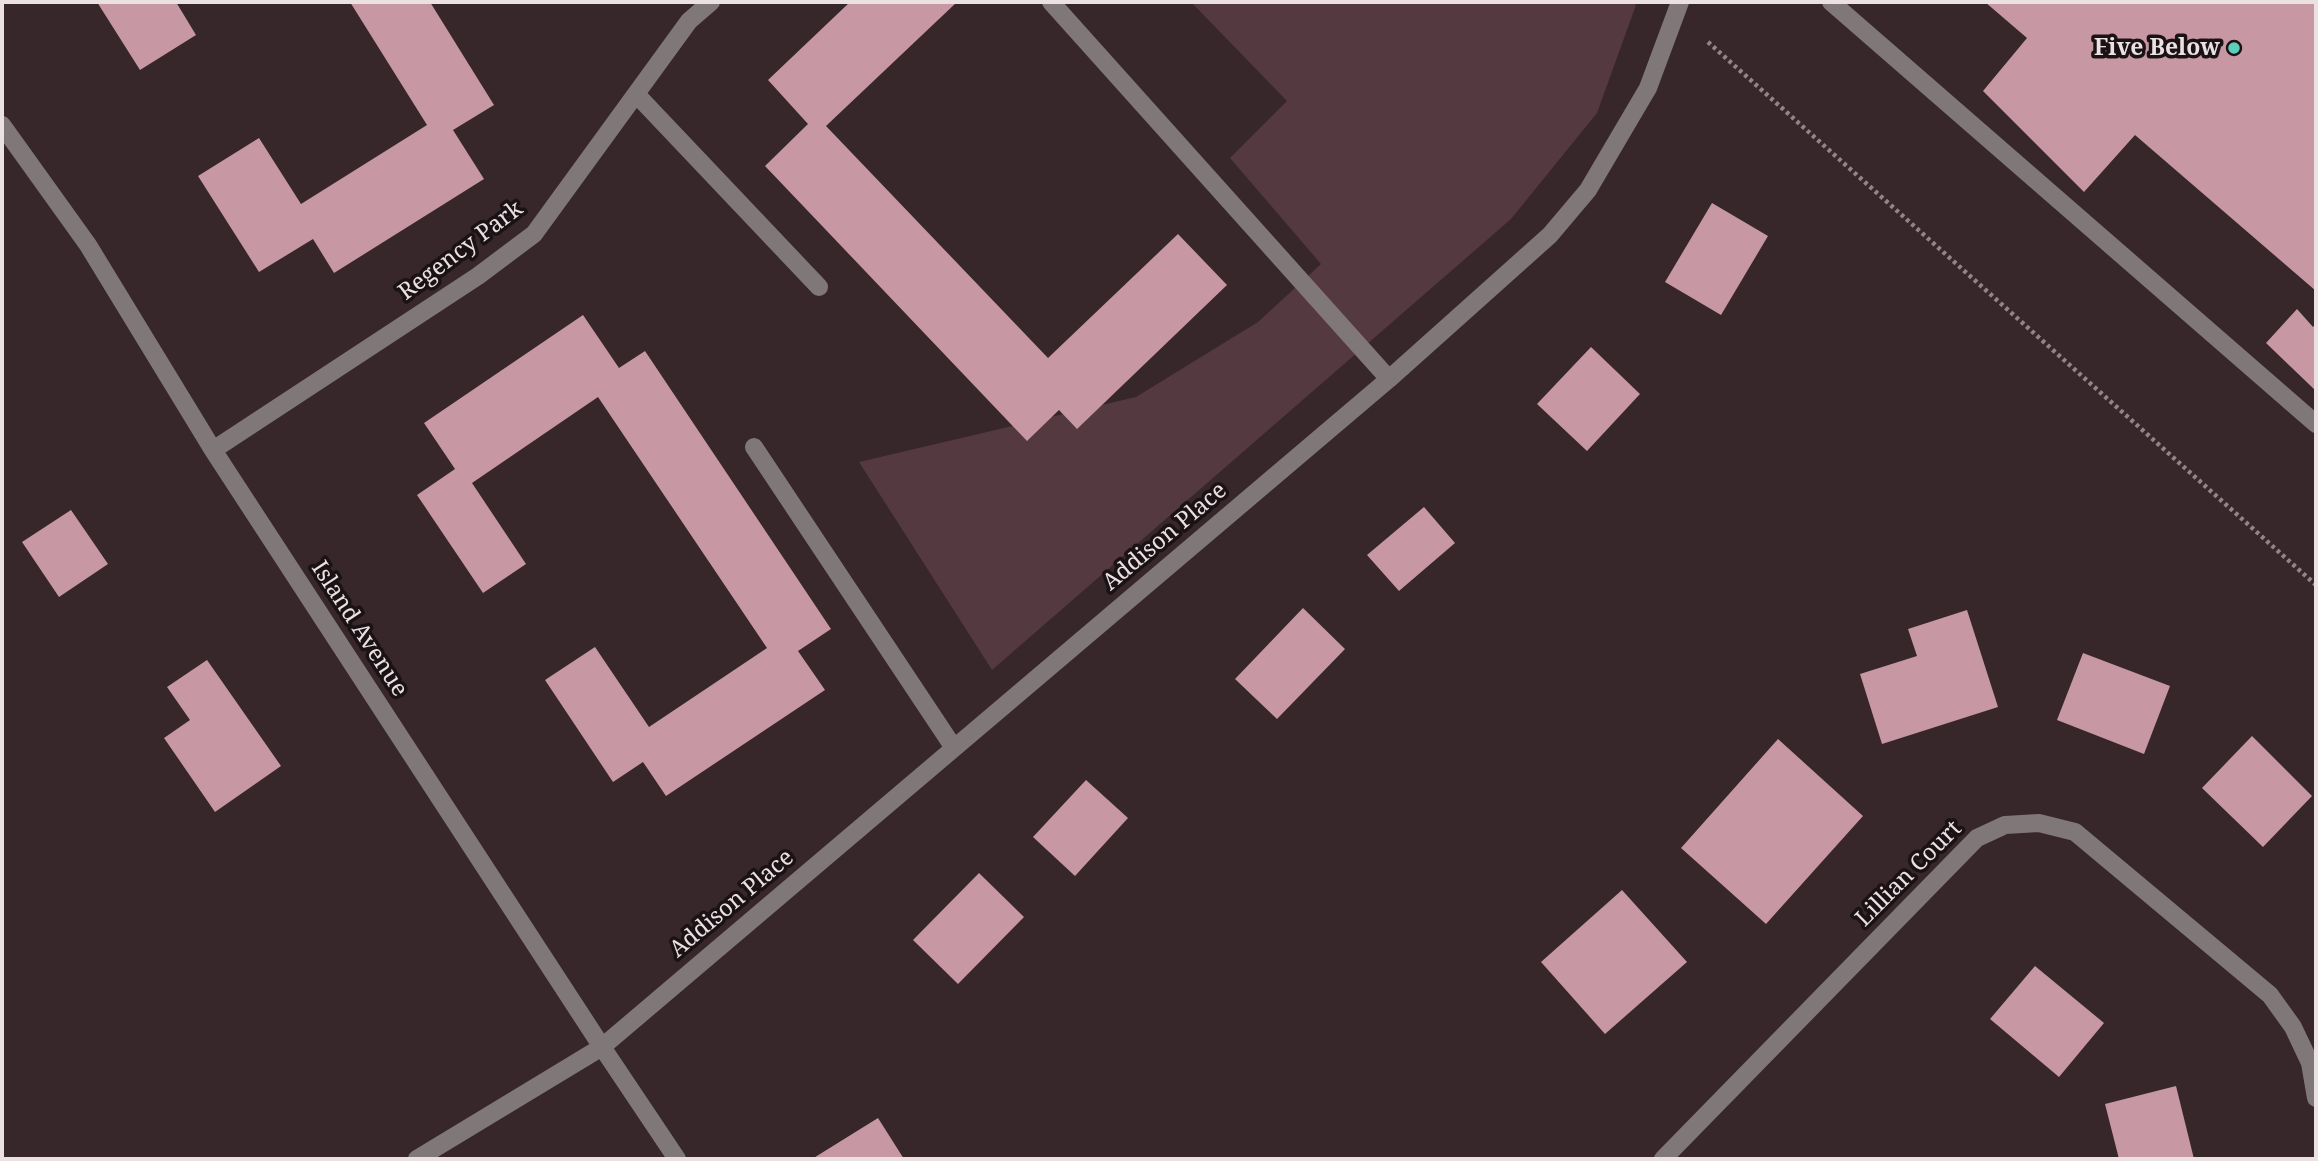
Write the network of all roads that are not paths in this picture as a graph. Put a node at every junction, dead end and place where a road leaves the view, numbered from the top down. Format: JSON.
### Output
{"nodes":[{"id":1,"x":710,"y":2,"type":"edge"},
{"id":2,"x":1052,"y":2,"type":"edge"},
{"id":3,"x":1831,"y":2,"type":"edge"},
{"id":4,"x":1679,"y":3,"type":"edge"},
{"id":5,"x":636,"y":94,"type":"junction"},
{"id":6,"x":2,"y":125,"type":"edge"},
{"id":7,"x":819,"y":287,"type":"dead end"},
{"id":8,"x":1389,"y":379,"type":"junction"},
{"id":9,"x":2316,"y":424,"type":"edge"},
{"id":10,"x":754,"y":447,"type":"dead end"},
{"id":11,"x":213,"y":450,"type":"junction"},
{"id":12,"x":954,"y":748,"type":"junction"},
{"id":13,"x":602,"y":1047,"type":"junction"},
{"id":14,"x":2316,"y":1098,"type":"edge"},
{"id":15,"x":417,"y":1159,"type":"edge"},
{"id":16,"x":677,"y":1159,"type":"edge"},
{"id":17,"x":1663,"y":1159,"type":"edge"}],
"edges":[{"from":1,"to":5,"type":"street","name":"Regency Park"},
{"from":2,"to":8,"type":"street"},
{"from":3,"to":9,"type":"street"},
{"from":4,"to":8,"type":"street","name":"Addison Place"},
{"from":5,"to":7,"type":"street"},
{"from":5,"to":11,"type":"street","name":"Regency Park"},
{"from":6,"to":11,"type":"street","name":"Island Avenue"},
{"from":8,"to":12,"type":"street","name":"Addison Place"},
{"from":10,"to":12,"type":"street"},
{"from":11,"to":13,"type":"street","name":"Island Avenue"},
{"from":12,"to":13,"type":"street","name":"Addison Place"},
{"from":13,"to":15,"type":"street","name":"Addison Place"},
{"from":13,"to":16,"type":"street","name":"Island Avenue"},
{"from":14,"to":17,"type":"street","name":"Lillian Court"}]}
